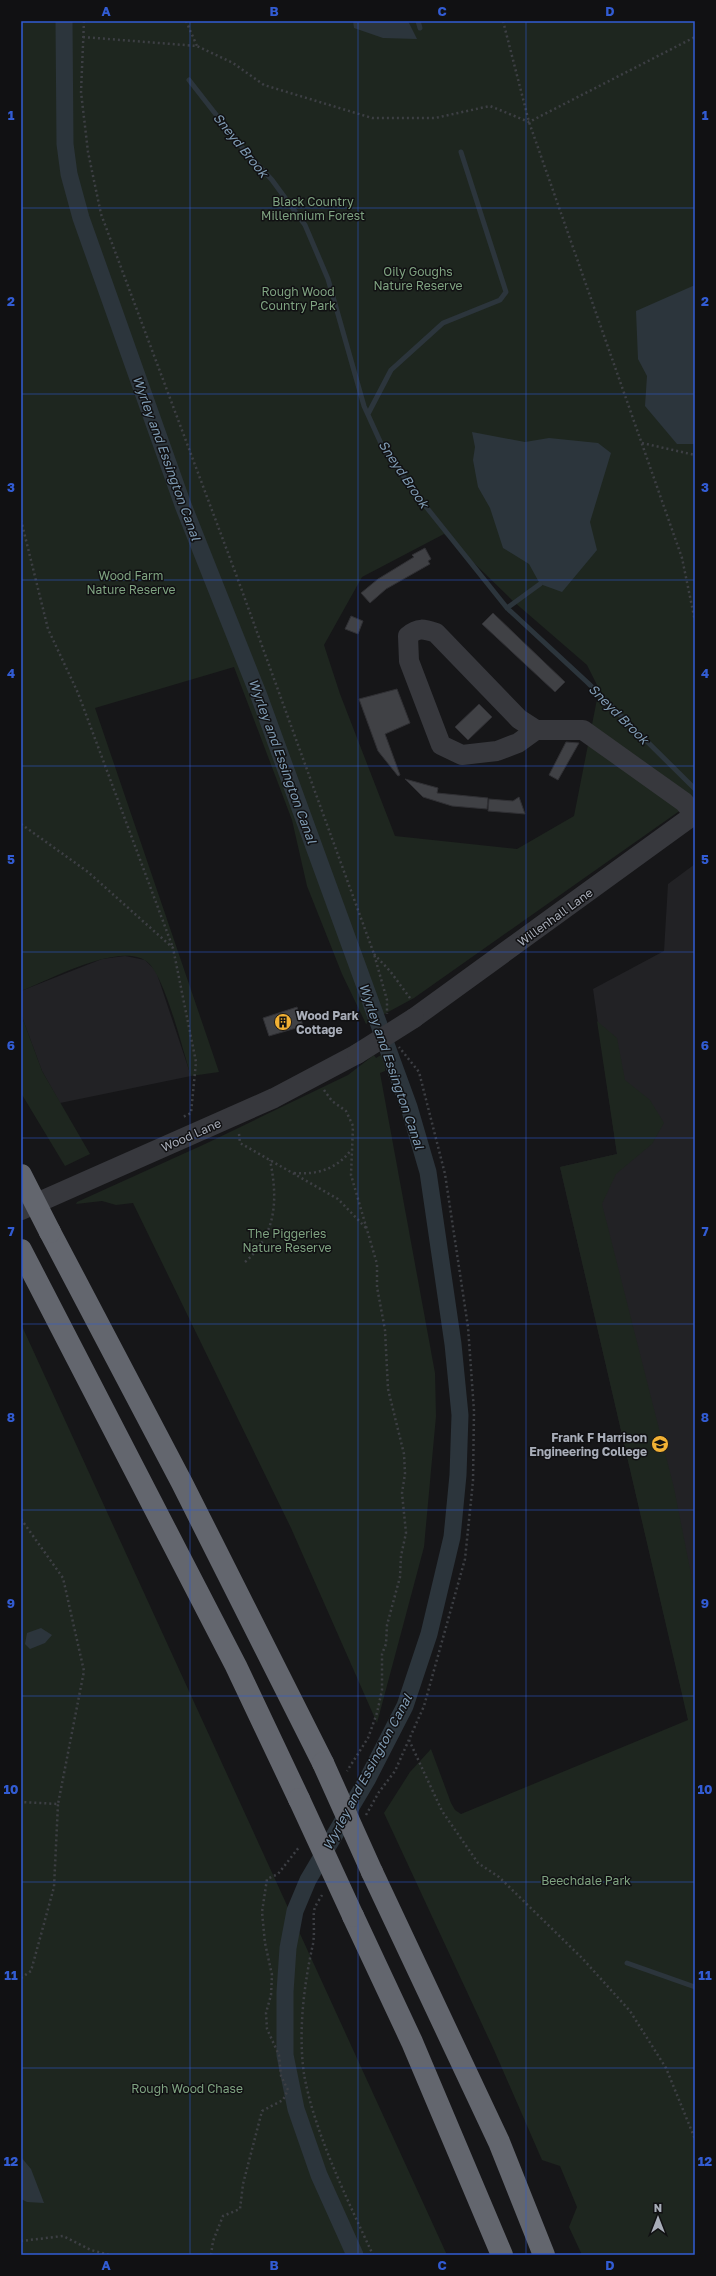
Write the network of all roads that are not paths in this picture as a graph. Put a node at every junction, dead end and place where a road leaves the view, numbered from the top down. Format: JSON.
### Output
{"nodes":[{"id":1,"x":536,"y":730,"type":"junction"},
{"id":2,"x":695,"y":814,"type":"edge"},
{"id":3,"x":357,"y":1054,"type":"joint"},
{"id":4,"x":21,"y":1175,"type":"edge"},
{"id":5,"x":21,"y":1210,"type":"edge"},
{"id":6,"x":21,"y":1250,"type":"edge"},
{"id":7,"x":502,"y":2255,"type":"edge"},
{"id":8,"x":544,"y":2255,"type":"edge"}],
"edges":[{"from":1,"to":1,"type":"street"},
{"from":1,"to":2,"type":"street"},
{"from":2,"to":3,"type":"street","name":"Willenhall Lane","bridge":true},
{"from":3,"to":5,"type":"street","name":"Wood Lane"},
{"from":4,"to":8,"type":"highway","bridge":true},
{"from":6,"to":7,"type":"highway","bridge":true}]}
